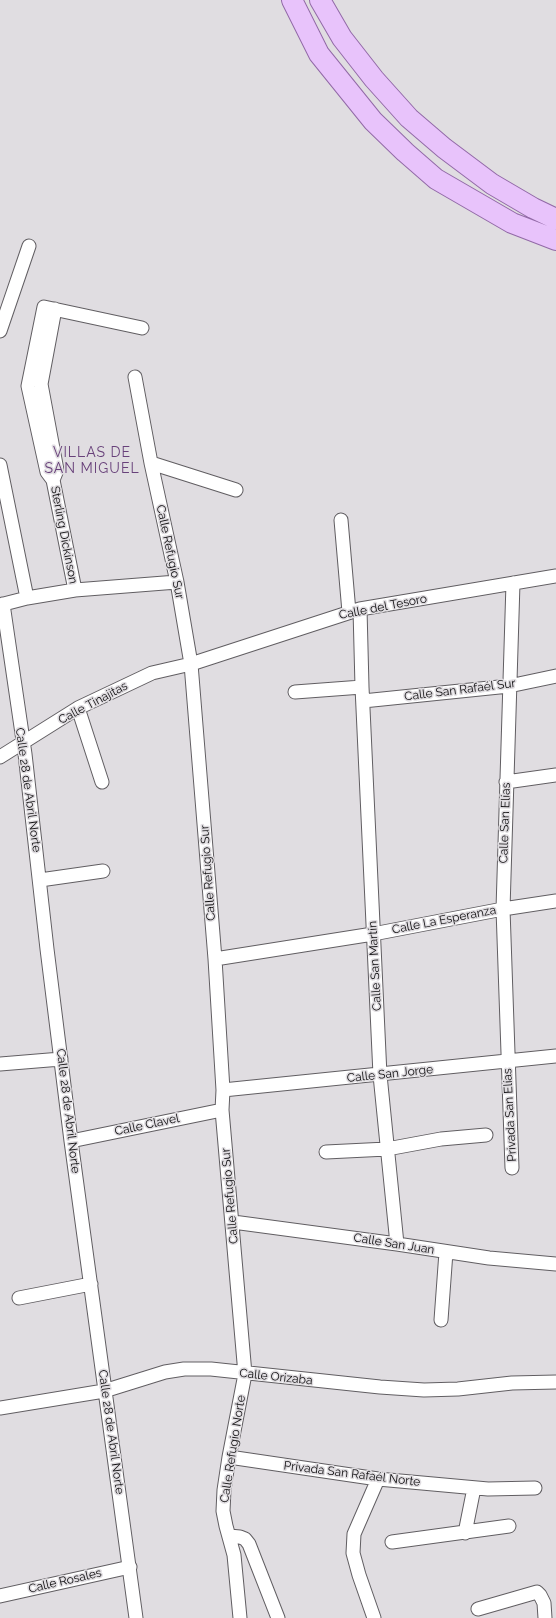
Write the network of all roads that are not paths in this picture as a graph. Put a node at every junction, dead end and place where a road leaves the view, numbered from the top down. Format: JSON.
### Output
{"nodes":[{"id":1,"x":292,"y":0,"type":"edge"},
{"id":2,"x":320,"y":0,"type":"edge"},
{"id":3,"x":556,"y":219,"type":"edge"},
{"id":4,"x":556,"y":240,"type":"edge"},
{"id":5,"x":29,"y":246,"type":"dead end"},
{"id":6,"x":142,"y":328,"type":"dead end"},
{"id":7,"x":0,"y":331,"type":"edge"},
{"id":8,"x":135,"y":377,"type":"dead end"},
{"id":9,"x":151,"y":463,"type":"junction"},
{"id":10,"x":0,"y":465,"type":"edge"},
{"id":11,"x":236,"y":490,"type":"dead end"},
{"id":12,"x":341,"y":520,"type":"dead end"},
{"id":13,"x":556,"y":576,"type":"edge"},
{"id":14,"x":177,"y":582,"type":"junction"},
{"id":15,"x":513,"y":583,"type":"junction"},
{"id":16,"x":75,"y":590,"type":"junction"},
{"id":17,"x":27,"y":598,"type":"junction"},
{"id":18,"x":1,"y":604,"type":"edge"},
{"id":19,"x":355,"y":610,"type":"junction"},
{"id":20,"x":192,"y":664,"type":"junction"},
{"id":21,"x":556,"y":676,"type":"edge"},
{"id":22,"x":509,"y":686,"type":"junction"},
{"id":23,"x":362,"y":687,"type":"junction"},
{"id":24,"x":295,"y":692,"type":"dead end"},
{"id":25,"x":363,"y":701,"type":"junction"},
{"id":26,"x":78,"y":708,"type":"junction"},
{"id":27,"x":22,"y":744,"type":"junction"},
{"id":28,"x":0,"y":757,"type":"edge"},
{"id":29,"x":556,"y":775,"type":"edge"},
{"id":30,"x":102,"y":782,"type":"dead end"},
{"id":31,"x":506,"y":782,"type":"junction"},
{"id":32,"x":103,"y":871,"type":"dead end"},
{"id":33,"x":40,"y":880,"type":"junction"},
{"id":34,"x":556,"y":901,"type":"edge"},
{"id":35,"x":503,"y":909,"type":"junction"},
{"id":36,"x":373,"y":934,"type":"junction"},
{"id":37,"x":214,"y":959,"type":"junction"},
{"id":38,"x":556,"y":1056,"type":"edge"},
{"id":39,"x":61,"y":1059,"type":"junction"},
{"id":40,"x":507,"y":1062,"type":"junction"},
{"id":41,"x":0,"y":1064,"type":"edge"},
{"id":42,"x":380,"y":1075,"type":"junction"},
{"id":43,"x":223,"y":1090,"type":"junction"},
{"id":44,"x":222,"y":1110,"type":"junction"},
{"id":45,"x":486,"y":1135,"type":"dead end"},
{"id":46,"x":71,"y":1140,"type":"junction"},
{"id":47,"x":387,"y":1149,"type":"junction"},
{"id":48,"x":326,"y":1152,"type":"dead end"},
{"id":49,"x":512,"y":1168,"type":"dead end"},
{"id":50,"x":233,"y":1222,"type":"junction"},
{"id":51,"x":397,"y":1244,"type":"junction"},
{"id":52,"x":446,"y":1252,"type":"junction"},
{"id":53,"x":556,"y":1264,"type":"edge"},
{"id":54,"x":91,"y":1284,"type":"junction"},
{"id":55,"x":19,"y":1298,"type":"dead end"},
{"id":56,"x":441,"y":1320,"type":"dead end"},
{"id":57,"x":245,"y":1374,"type":"junction"},
{"id":58,"x":556,"y":1382,"type":"edge"},
{"id":59,"x":104,"y":1391,"type":"junction"},
{"id":60,"x":0,"y":1408,"type":"edge"},
{"id":61,"x":229,"y":1457,"type":"junction"},
{"id":62,"x":378,"y":1480,"type":"junction"},
{"id":63,"x":474,"y":1488,"type":"junction"},
{"id":64,"x":535,"y":1488,"type":"dead end"},
{"id":65,"x":509,"y":1526,"type":"dead end"},
{"id":66,"x":465,"y":1532,"type":"junction"},
{"id":67,"x":229,"y":1536,"type":"junction"},
{"id":68,"x":392,"y":1542,"type":"dead end"},
{"id":69,"x":130,"y":1567,"type":"junction"},
{"id":70,"x":0,"y":1596,"type":"edge"},
{"id":71,"x":478,"y":1609,"type":"dead end"},
{"id":72,"x":136,"y":1618,"type":"edge"},
{"id":73,"x":240,"y":1618,"type":"edge"},
{"id":74,"x":278,"y":1618,"type":"edge"},
{"id":75,"x":374,"y":1618,"type":"edge"},
{"id":76,"x":545,"y":1618,"type":"edge"}],
"edges":[{"from":1,"to":4,"type":"main road"},
{"from":2,"to":3,"type":"main road"},
{"from":5,"to":7,"type":"street"},
{"from":6,"to":16,"type":"street","name":"Sterling Dickinson"},
{"from":8,"to":9,"type":"street","name":"Calle Refugio Sur"},
{"from":9,"to":11,"type":"street"},
{"from":9,"to":14,"type":"street","name":"Calle Refugio Sur"},
{"from":10,"to":17,"type":"street"},
{"from":12,"to":19,"type":"street","name":"Calle San Martín"},
{"from":13,"to":15,"type":"street","name":"Calle del Tesoro"},
{"from":14,"to":16,"type":"street"},
{"from":14,"to":20,"type":"street","name":"Calle Refugio Sur"},
{"from":15,"to":19,"type":"street","name":"Calle del Tesoro"},
{"from":15,"to":22,"type":"street","name":"Calle San Elías"},
{"from":16,"to":17,"type":"street"},
{"from":17,"to":18,"type":"street"},
{"from":18,"to":27,"type":"street","name":"Calle 28 de Abril Norte"},
{"from":19,"to":20,"type":"street","name":"Calle del Tesoro"},
{"from":19,"to":23,"type":"street","name":"Calle San Martín"},
{"from":20,"to":26,"type":"street","name":"Calle Tinajitas"},
{"from":20,"to":37,"type":"street","name":"Calle Refugio Sur"},
{"from":21,"to":22,"type":"street","name":"Calle San Rafaél Sur"},
{"from":22,"to":25,"type":"street","name":"Calle San Rafaél Sur"},
{"from":22,"to":31,"type":"street","name":"Calle San Elías"},
{"from":23,"to":24,"type":"street"},
{"from":23,"to":25,"type":"street","name":"Calle San Martín"},
{"from":25,"to":36,"type":"street","name":"Calle San Martín"},
{"from":26,"to":27,"type":"street","name":"Calle Tinajitas"},
{"from":26,"to":30,"type":"street"},
{"from":27,"to":28,"type":"street","name":"Calle Tinajitas"},
{"from":27,"to":33,"type":"street","name":"Calle 28 de Abril Norte"},
{"from":29,"to":31,"type":"street"},
{"from":31,"to":35,"type":"street","name":"Calle San Elías"},
{"from":32,"to":33,"type":"street"},
{"from":33,"to":39,"type":"street","name":"Calle 28 de Abril Norte"},
{"from":34,"to":35,"type":"street","name":"Calle La Esperanza"},
{"from":35,"to":36,"type":"street","name":"Calle La Esperanza"},
{"from":35,"to":40,"type":"street","name":"Calle San Elías"},
{"from":36,"to":37,"type":"street","name":"Calle La Esperanza"},
{"from":36,"to":42,"type":"street","name":"Calle San Martín"},
{"from":37,"to":43,"type":"street","name":"Calle Refugio Sur"},
{"from":38,"to":40,"type":"street","name":"Calle San Jorge"},
{"from":39,"to":41,"type":"street"},
{"from":39,"to":46,"type":"street","name":"Calle 28 de Abril Norte"},
{"from":40,"to":42,"type":"street","name":"Calle San Jorge"},
{"from":40,"to":49,"type":"street","name":"Privada San Elías"},
{"from":42,"to":43,"type":"street","name":"Calle San Jorge"},
{"from":42,"to":47,"type":"street","name":"Calle San Martín"},
{"from":43,"to":44,"type":"street","name":"Calle Refugio Sur"},
{"from":44,"to":46,"type":"street","name":"Calle Clavel"},
{"from":44,"to":50,"type":"street","name":"Calle Refugio Sur"},
{"from":45,"to":47,"type":"street"},
{"from":46,"to":54,"type":"street","name":"Calle 28 de Abril Norte"},
{"from":47,"to":48,"type":"street"},
{"from":47,"to":51,"type":"street","name":"Calle San Martín"},
{"from":50,"to":51,"type":"street","name":"Calle San Juan"},
{"from":50,"to":57,"type":"street","name":"Calle Refugio Sur"},
{"from":51,"to":52,"type":"street","name":"Calle San Juan"},
{"from":52,"to":53,"type":"street","name":"Calle San Juan"},
{"from":52,"to":56,"type":"street"},
{"from":54,"to":55,"type":"street"},
{"from":54,"to":59,"type":"street","name":"Calle 28 de Abril Norte"},
{"from":57,"to":58,"type":"street","name":"Calle Orizaba"},
{"from":57,"to":59,"type":"street","name":"Calle Orizaba"},
{"from":57,"to":61,"type":"street","name":"Calle Refugio Norte"},
{"from":59,"to":60,"type":"street","name":"Calle Orizaba"},
{"from":59,"to":69,"type":"street","name":"Calle 28 de Abril Norte"},
{"from":61,"to":62,"type":"street","name":"Privada San Rafaél Norte"},
{"from":61,"to":67,"type":"street","name":"Calle Refugio Norte"},
{"from":62,"to":63,"type":"street","name":"Privada San Rafaél Norte"},
{"from":62,"to":75,"type":"street"},
{"from":63,"to":64,"type":"street","name":"Privada San Rafaél Norte"},
{"from":63,"to":66,"type":"street"},
{"from":65,"to":66,"type":"street"},
{"from":66,"to":68,"type":"street"},
{"from":67,"to":73,"type":"street","name":"Calle Refugio Norte"},
{"from":67,"to":74,"type":"street"},
{"from":69,"to":70,"type":"street","name":"Calle Rosales"},
{"from":69,"to":72,"type":"street","name":"Calle 28 de Abril Norte"},
{"from":71,"to":76,"type":"street"}]}
